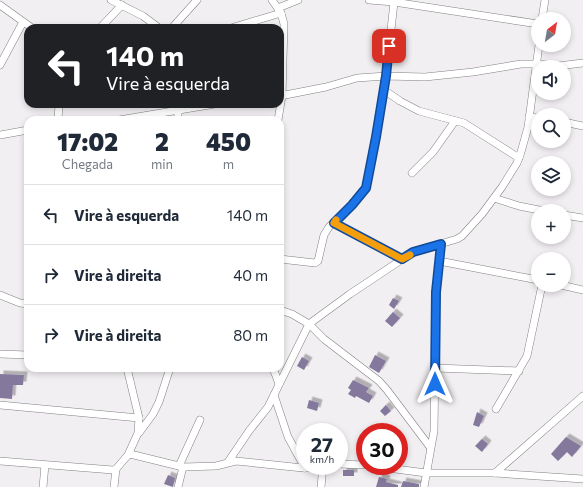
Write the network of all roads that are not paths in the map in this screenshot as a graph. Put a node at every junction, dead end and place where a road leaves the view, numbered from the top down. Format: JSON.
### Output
{"nodes":[{"id":1,"x":112,"y":0,"type":"edge"},
{"id":2,"x":197,"y":0,"type":"edge"},
{"id":3,"x":272,"y":0,"type":"edge"},
{"id":4,"x":298,"y":0,"type":"edge"},
{"id":5,"x":369,"y":0,"type":"edge"},
{"id":6,"x":545,"y":0,"type":"edge"},
{"id":7,"x":394,"y":2,"type":"junction"},
{"id":8,"x":0,"y":5,"type":"edge"},
{"id":9,"x":122,"y":5,"type":"junction"},
{"id":10,"x":279,"y":11,"type":"junction"},
{"id":11,"x":543,"y":12,"type":"edge"},
{"id":12,"x":23,"y":22,"type":"junction"},
{"id":13,"x":531,"y":23,"type":"edge"},
{"id":14,"x":26,"y":24,"type":"edge"},
{"id":15,"x":104,"y":24,"type":"edge"},
{"id":16,"x":154,"y":24,"type":"edge"},
{"id":17,"x":176,"y":24,"type":"edge"},
{"id":18,"x":242,"y":24,"type":"edge"},
{"id":19,"x":284,"y":24,"type":"edge"},
{"id":20,"x":583,"y":63,"type":"edge"},
{"id":21,"x":531,"y":64,"type":"edge"},
{"id":22,"x":571,"y":64,"type":"edge"},
{"id":23,"x":0,"y":65,"type":"edge"},
{"id":24,"x":386,"y":76,"type":"junction"},
{"id":25,"x":384,"y":90,"type":"junction"},
{"id":26,"x":284,"y":95,"type":"edge"},
{"id":27,"x":532,"y":100,"type":"edge"},
{"id":28,"x":190,"y":108,"type":"edge"},
{"id":29,"x":178,"y":110,"type":"junction"},
{"id":30,"x":143,"y":116,"type":"edge"},
{"id":31,"x":178,"y":116,"type":"edge"},
{"id":32,"x":529,"y":117,"type":"joint"},
{"id":33,"x":455,"y":121,"type":"junction"},
{"id":34,"x":571,"y":123,"type":"edge"},
{"id":35,"x":583,"y":126,"type":"edge"},
{"id":36,"x":24,"y":131,"type":"edge"},
{"id":37,"x":0,"y":136,"type":"edge"},
{"id":38,"x":519,"y":158,"type":"junction"},
{"id":39,"x":412,"y":173,"type":"dead end"},
{"id":40,"x":494,"y":198,"type":"junction"},
{"id":41,"x":531,"y":208,"type":"edge"},
{"id":42,"x":571,"y":216,"type":"edge"},
{"id":43,"x":583,"y":218,"type":"edge"},
{"id":44,"x":334,"y":223,"type":"junction"},
{"id":45,"x":441,"y":244,"type":"junction"},
{"id":46,"x":284,"y":259,"type":"edge"},
{"id":47,"x":402,"y":259,"type":"junction"},
{"id":48,"x":439,"y":261,"type":"junction"},
{"id":49,"x":531,"y":279,"type":"edge"},
{"id":50,"x":571,"y":287,"type":"edge"},
{"id":51,"x":583,"y":290,"type":"edge"},
{"id":52,"x":541,"y":292,"type":"edge"},
{"id":53,"x":0,"y":294,"type":"edge"},
{"id":54,"x":24,"y":304,"type":"edge"},
{"id":55,"x":284,"y":311,"type":"edge"},
{"id":56,"x":309,"y":324,"type":"junction"},
{"id":57,"x":0,"y":354,"type":"edge"},
{"id":58,"x":24,"y":355,"type":"edge"},
{"id":59,"x":435,"y":368,"type":"junction"},
{"id":60,"x":519,"y":371,"type":"junction"},
{"id":61,"x":128,"y":372,"type":"edge"},
{"id":62,"x":169,"y":372,"type":"edge"},
{"id":63,"x":274,"y":372,"type":"edge"},
{"id":64,"x":279,"y":384,"type":"junction"},
{"id":65,"x":274,"y":395,"type":"junction"},
{"id":66,"x":583,"y":396,"type":"edge"},
{"id":67,"x":580,"y":404,"type":"edge"},
{"id":68,"x":0,"y":405,"type":"edge"},
{"id":69,"x":496,"y":409,"type":"dead end"},
{"id":70,"x":139,"y":418,"type":"junction"},
{"id":71,"x":200,"y":420,"type":"dead end"},
{"id":72,"x":137,"y":435,"type":"junction"},
{"id":73,"x":430,"y":447,"type":"junction"},
{"id":74,"x":296,"y":452,"type":"edge"},
{"id":75,"x":128,"y":455,"type":"junction"},
{"id":76,"x":0,"y":461,"type":"edge"},
{"id":77,"x":228,"y":462,"type":"junction"},
{"id":78,"x":45,"y":465,"type":"junction"},
{"id":79,"x":181,"y":467,"type":"junction"},
{"id":80,"x":296,"y":467,"type":"edge"},
{"id":81,"x":116,"y":469,"type":"junction"},
{"id":82,"x":408,"y":471,"type":"edge"},
{"id":83,"x":426,"y":473,"type":"junction"},
{"id":84,"x":495,"y":473,"type":"junction"},
{"id":85,"x":322,"y":475,"type":"edge"},
{"id":86,"x":583,"y":479,"type":"edge"},
{"id":87,"x":43,"y":487,"type":"edge"},
{"id":88,"x":114,"y":487,"type":"edge"},
{"id":89,"x":178,"y":487,"type":"edge"},
{"id":90,"x":321,"y":487,"type":"edge"},
{"id":91,"x":424,"y":487,"type":"edge"}],
"edges":[{"from":1,"to":9,"type":"street"},
{"from":2,"to":17,"type":"street"},
{"from":3,"to":10,"type":"street"},
{"from":4,"to":10,"type":"street"},
{"from":5,"to":7,"type":"street"},
{"from":6,"to":11,"type":"street"},
{"from":7,"to":13,"type":"street"},
{"from":7,"to":24,"type":"street"},
{"from":8,"to":12,"type":"street"},
{"from":9,"to":15,"type":"street"},
{"from":9,"to":16,"type":"street"},
{"from":10,"to":18,"type":"street"},
{"from":10,"to":19,"type":"street"},
{"from":12,"to":14,"type":"street"},
{"from":12,"to":23,"type":"street"},
{"from":20,"to":22,"type":"street"},
{"from":21,"to":24,"type":"street"},
{"from":24,"to":25,"type":"street"},
{"from":24,"to":26,"type":"street"},
{"from":25,"to":33,"type":"street"},
{"from":25,"to":44,"type":"street"},
{"from":27,"to":32,"type":"street"},
{"from":28,"to":29,"type":"street"},
{"from":29,"to":30,"type":"street"},
{"from":29,"to":31,"type":"street"},
{"from":32,"to":38,"type":"street"},
{"from":33,"to":38,"type":"street"},
{"from":33,"to":39,"type":"street"},
{"from":34,"to":35,"type":"street"},
{"from":36,"to":37,"type":"street"},
{"from":38,"to":40,"type":"street"},
{"from":40,"to":41,"type":"street"},
{"from":40,"to":45,"type":"street"},
{"from":42,"to":43,"type":"street"},
{"from":44,"to":46,"type":"street"},
{"from":44,"to":47,"type":"street"},
{"from":45,"to":47,"type":"street"},
{"from":45,"to":48,"type":"street"},
{"from":47,"to":56,"type":"street"},
{"from":48,"to":49,"type":"street"},
{"from":48,"to":59,"type":"street"},
{"from":50,"to":51,"type":"street"},
{"from":52,"to":60,"type":"street"},
{"from":53,"to":54,"type":"street"},
{"from":55,"to":56,"type":"street"},
{"from":56,"to":64,"type":"street"},
{"from":56,"to":73,"type":"street"},
{"from":57,"to":58,"type":"street"},
{"from":59,"to":60,"type":"street"},
{"from":59,"to":73,"type":"street"},
{"from":60,"to":69,"type":"street"},
{"from":61,"to":70,"type":"street"},
{"from":62,"to":72,"type":"street"},
{"from":63,"to":64,"type":"street"},
{"from":64,"to":65,"type":"street"},
{"from":65,"to":74,"type":"street"},
{"from":65,"to":77,"type":"street"},
{"from":66,"to":67,"type":"street"},
{"from":67,"to":84,"type":"street"},
{"from":68,"to":70,"type":"street"},
{"from":70,"to":72,"type":"street"},
{"from":71,"to":79,"type":"street"},
{"from":72,"to":75,"type":"street"},
{"from":73,"to":83,"type":"street"},
{"from":75,"to":79,"type":"street"},
{"from":75,"to":81,"type":"street"},
{"from":76,"to":78,"type":"street"},
{"from":77,"to":79,"type":"street"},
{"from":77,"to":80,"type":"street"},
{"from":78,"to":81,"type":"street"},
{"from":78,"to":87,"type":"street"},
{"from":79,"to":89,"type":"street"},
{"from":81,"to":88,"type":"street"},
{"from":82,"to":83,"type":"street"},
{"from":83,"to":84,"type":"street"},
{"from":83,"to":91,"type":"street"},
{"from":84,"to":86,"type":"street"},
{"from":85,"to":90,"type":"street"}]}
